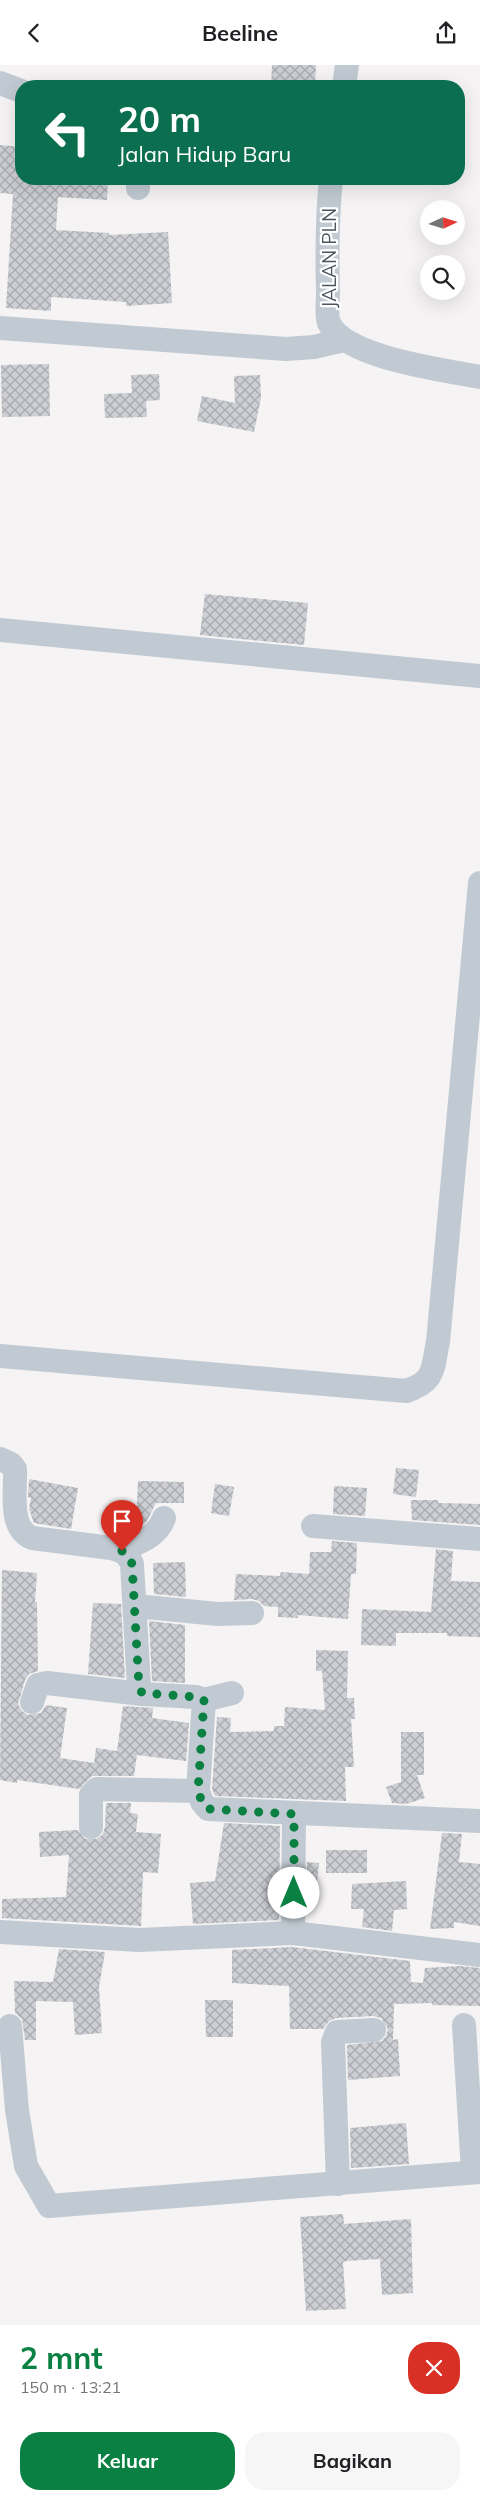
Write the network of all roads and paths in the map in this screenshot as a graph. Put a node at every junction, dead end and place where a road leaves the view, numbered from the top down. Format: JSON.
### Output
{"nodes":[{"id":1,"x":347,"y":65,"type":"edge"},
{"id":2,"x":345,"y":80,"type":"edge"},
{"id":3,"x":0,"y":83,"type":"edge"},
{"id":4,"x":15,"y":89,"type":"edge"},
{"id":5,"x":331,"y":185,"type":"edge"},
{"id":6,"x":0,"y":328,"type":"edge"},
{"id":7,"x":344,"y":340,"type":"junction"},
{"id":8,"x":480,"y":377,"type":"edge"},
{"id":9,"x":0,"y":630,"type":"edge"},
{"id":10,"x":480,"y":676,"type":"edge"},
{"id":11,"x":480,"y":883,"type":"edge"},
{"id":12,"x":0,"y":1356,"type":"edge"},
{"id":13,"x":0,"y":1459,"type":"edge"},
{"id":14,"x":164,"y":1518,"type":"dead end"},
{"id":15,"x":313,"y":1526,"type":"dead end"},
{"id":16,"x":480,"y":1539,"type":"edge"},
{"id":17,"x":122,"y":1551,"type":"junction"},
{"id":18,"x":135,"y":1606,"type":"junction"},
{"id":19,"x":252,"y":1613,"type":"dead end"},
{"id":20,"x":142,"y":1693,"type":"junction"},
{"id":21,"x":232,"y":1693,"type":"dead end"},
{"id":22,"x":204,"y":1700,"type":"junction"},
{"id":23,"x":32,"y":1702,"type":"dead end"},
{"id":24,"x":198,"y":1791,"type":"junction"},
{"id":25,"x":294,"y":1814,"type":"junction"},
{"id":26,"x":480,"y":1821,"type":"edge"},
{"id":27,"x":91,"y":1827,"type":"dead end"},
{"id":28,"x":0,"y":1931,"type":"edge"},
{"id":29,"x":293,"y":1933,"type":"junction"},
{"id":30,"x":480,"y":1955,"type":"edge"},
{"id":31,"x":464,"y":2025,"type":"dead end"},
{"id":32,"x":10,"y":2027,"type":"dead end"},
{"id":33,"x":374,"y":2030,"type":"dead end"},
{"id":34,"x":477,"y":2172,"type":"edge"},
{"id":35,"x":338,"y":2184,"type":"junction"}],
"edges":[{"from":1,"to":2,"type":"street"},
{"from":3,"to":4,"type":"street"},
{"from":5,"to":7,"type":"street","name":"JALAN PLN"},
{"from":6,"to":7,"type":"street"},
{"from":7,"to":8,"type":"street","name":"JALAN PLN"},
{"from":9,"to":10,"type":"street"},
{"from":11,"to":12,"type":"street"},
{"from":13,"to":17,"type":"street"},
{"from":14,"to":17,"type":"street"},
{"from":15,"to":16,"type":"street"},
{"from":17,"to":18,"type":"street"},
{"from":18,"to":19,"type":"street"},
{"from":18,"to":20,"type":"street"},
{"from":20,"to":22,"type":"street"},
{"from":20,"to":23,"type":"street"},
{"from":21,"to":22,"type":"street"},
{"from":22,"to":24,"type":"street"},
{"from":24,"to":25,"type":"street"},
{"from":24,"to":27,"type":"street"},
{"from":25,"to":26,"type":"street"},
{"from":25,"to":29,"type":"street"},
{"from":28,"to":29,"type":"street"},
{"from":29,"to":30,"type":"street"},
{"from":31,"to":34,"type":"street"},
{"from":32,"to":35,"type":"street"},
{"from":33,"to":35,"type":"street"},
{"from":34,"to":35,"type":"street"}]}
